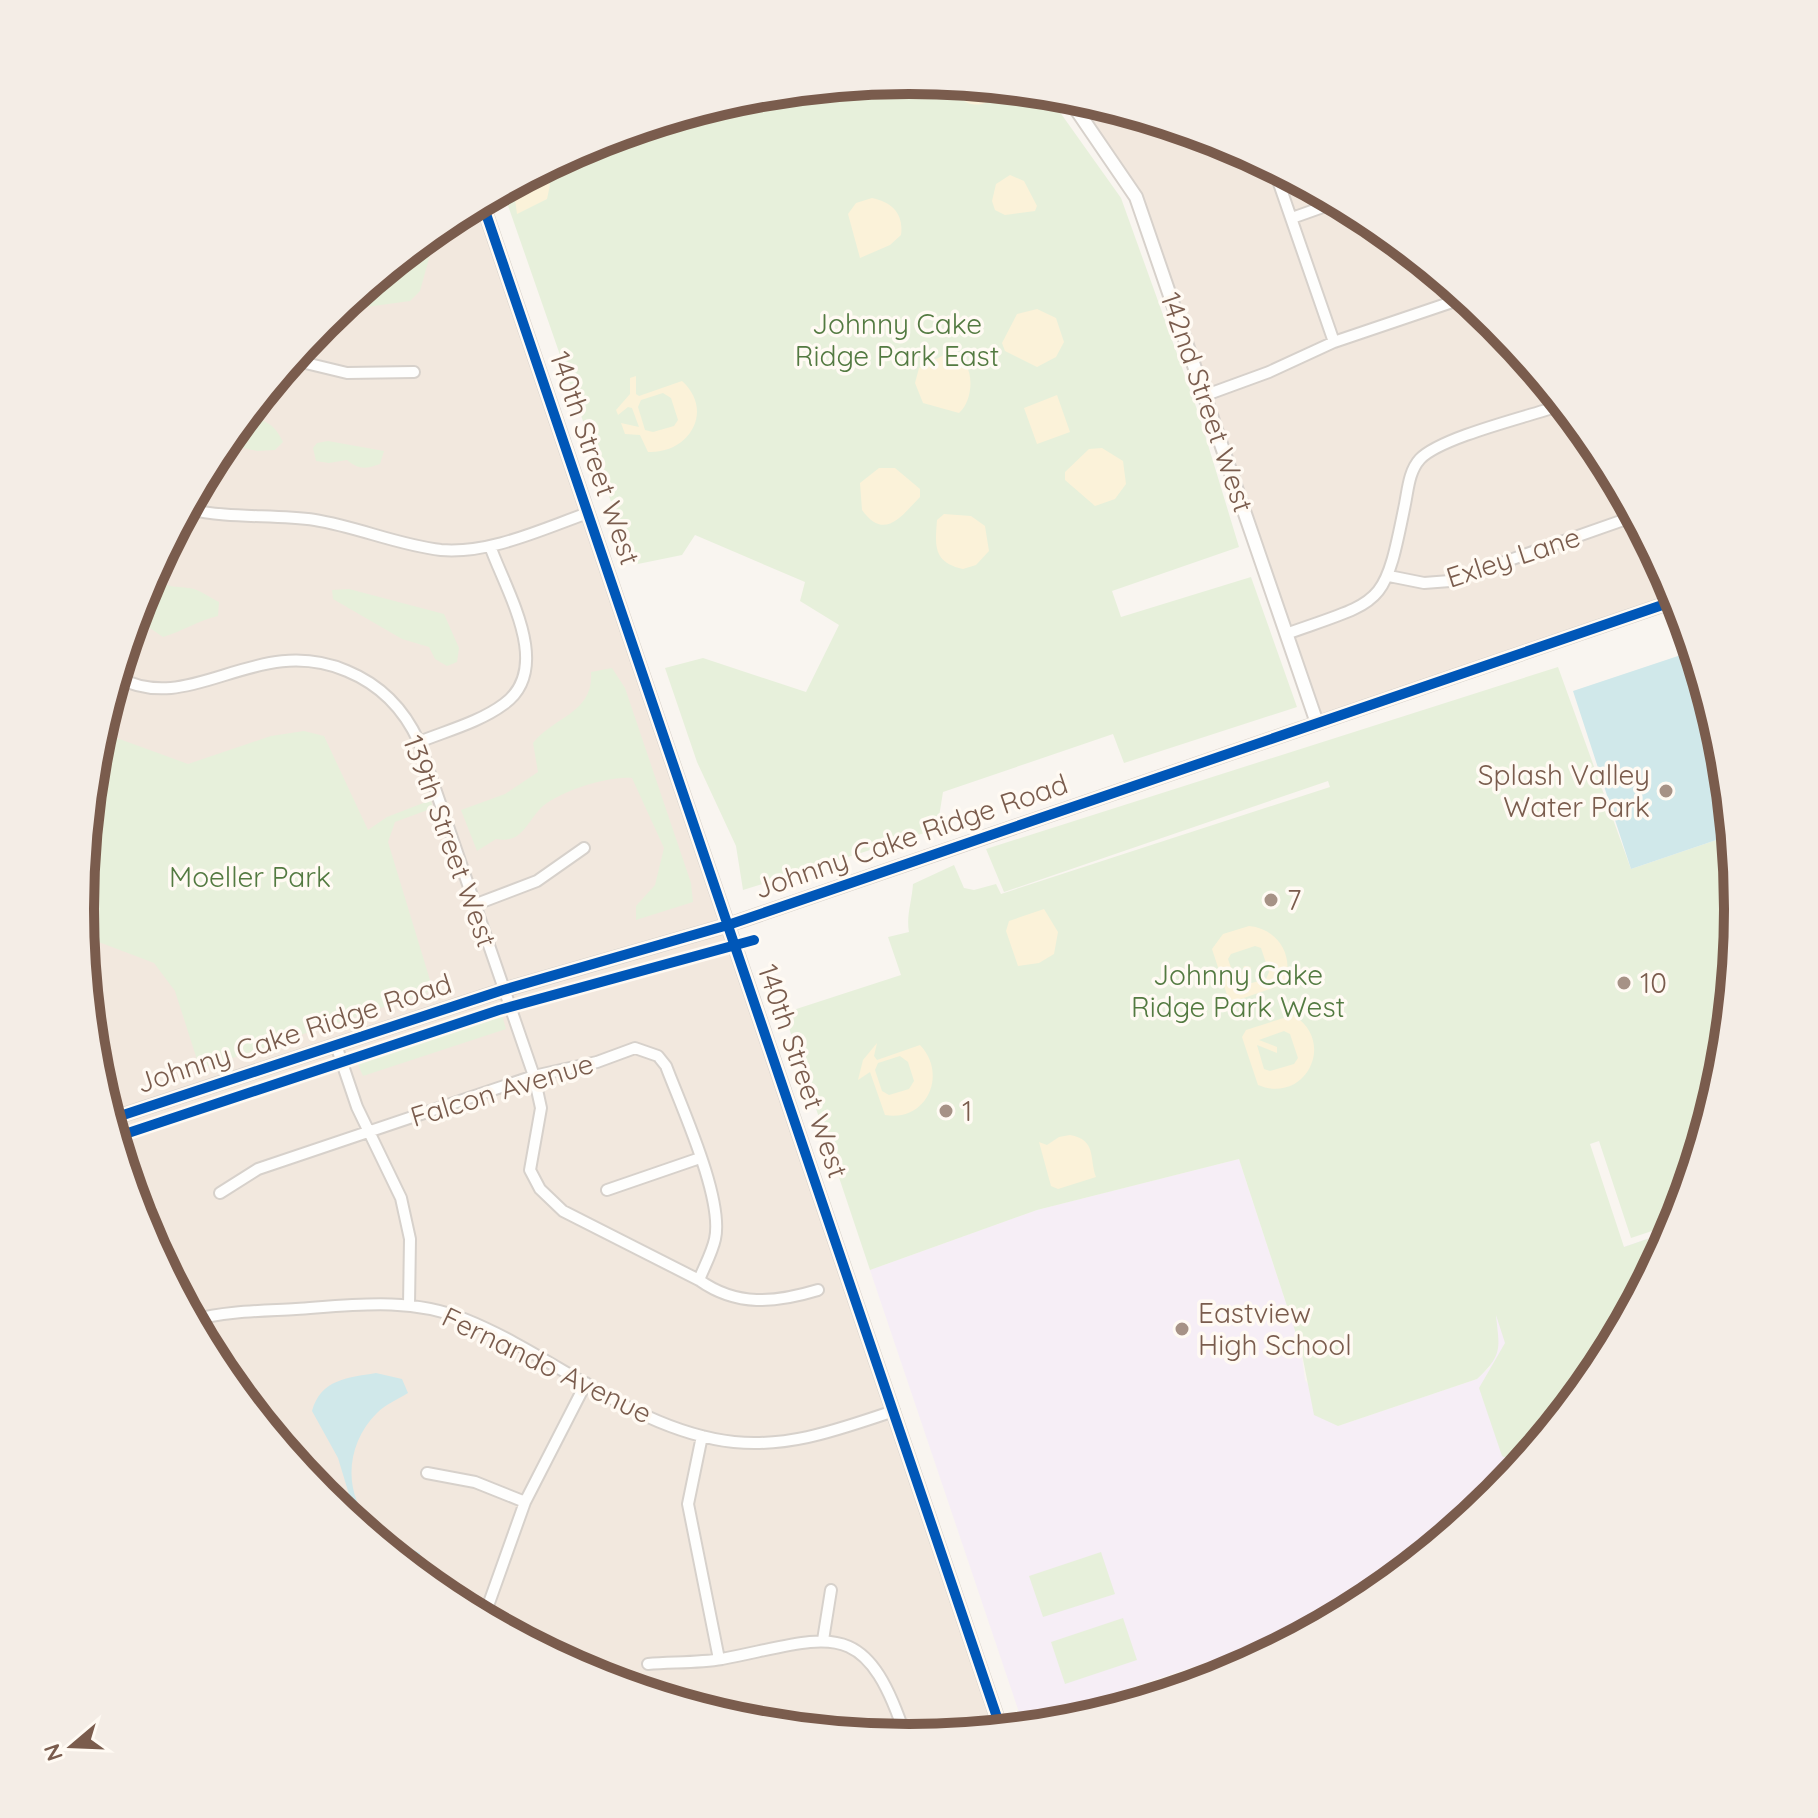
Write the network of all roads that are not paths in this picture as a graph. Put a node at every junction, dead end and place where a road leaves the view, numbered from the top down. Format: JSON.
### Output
{"nodes":[{"id":1,"x":1078,"y":112,"type":"edge"},
{"id":2,"x":1279,"y":183,"type":"edge"},
{"id":3,"x":1323,"y":207,"type":"edge"},
{"id":4,"x":486,"y":213,"type":"edge"},
{"id":5,"x":1292,"y":218,"type":"junction"},
{"id":6,"x":1452,"y":302,"type":"edge"},
{"id":7,"x":1334,"y":342,"type":"junction"},
{"id":8,"x":305,"y":363,"type":"edge"},
{"id":9,"x":414,"y":372,"type":"dead end"},
{"id":10,"x":1206,"y":395,"type":"junction"},
{"id":11,"x":1552,"y":408,"type":"edge"},
{"id":12,"x":198,"y":511,"type":"edge"},
{"id":13,"x":588,"y":513,"type":"junction"},
{"id":14,"x":1624,"y":520,"type":"edge"},
{"id":15,"x":490,"y":546,"type":"junction"},
{"id":16,"x":1389,"y":576,"type":"junction"},
{"id":17,"x":1665,"y":604,"type":"edge"},
{"id":18,"x":1286,"y":634,"type":"junction"},
{"id":19,"x":127,"y":680,"type":"edge"},
{"id":20,"x":1317,"y":723,"type":"junction"},
{"id":21,"x":419,"y":742,"type":"junction"},
{"id":22,"x":584,"y":848,"type":"dead end"},
{"id":23,"x":474,"y":905,"type":"junction"},
{"id":24,"x":728,"y":925,"type":"junction"},
{"id":25,"x":503,"y":990,"type":"junction"},
{"id":26,"x":336,"y":1045,"type":"junction"},
{"id":27,"x":534,"y":1076,"type":"junction"},
{"id":28,"x":121,"y":1116,"type":"edge"},
{"id":29,"x":370,"y":1131,"type":"junction"},
{"id":30,"x":700,"y":1158,"type":"junction"},
{"id":31,"x":607,"y":1190,"type":"dead end"},
{"id":32,"x":220,"y":1193,"type":"dead end"},
{"id":33,"x":699,"y":1280,"type":"junction"},
{"id":34,"x":818,"y":1290,"type":"dead end"},
{"id":35,"x":409,"y":1305,"type":"junction"},
{"id":36,"x":204,"y":1318,"type":"edge"},
{"id":37,"x":586,"y":1383,"type":"junction"},
{"id":38,"x":894,"y":1411,"type":"junction"},
{"id":39,"x":702,"y":1436,"type":"junction"},
{"id":40,"x":427,"y":1473,"type":"dead end"},
{"id":41,"x":525,"y":1502,"type":"junction"},
{"id":42,"x":831,"y":1590,"type":"dead end"},
{"id":43,"x":488,"y":1607,"type":"edge"},
{"id":44,"x":823,"y":1640,"type":"junction"},
{"id":45,"x":719,"y":1659,"type":"junction"},
{"id":46,"x":648,"y":1664,"type":"dead end"},
{"id":47,"x":998,"y":1719,"type":"edge"},
{"id":48,"x":901,"y":1724,"type":"edge"}],
"edges":[{"from":1,"to":10,"type":"street","name":"142nd Street West"},
{"from":2,"to":5,"type":"street"},
{"from":3,"to":5,"type":"street"},
{"from":4,"to":13,"type":"street","name":"140th Street West"},
{"from":5,"to":7,"type":"street"},
{"from":6,"to":7,"type":"street"},
{"from":7,"to":10,"type":"street"},
{"from":8,"to":9,"type":"street"},
{"from":10,"to":18,"type":"street","name":"142nd Street West"},
{"from":11,"to":16,"type":"street"},
{"from":12,"to":15,"type":"street"},
{"from":13,"to":15,"type":"street"},
{"from":13,"to":24,"type":"street","name":"140th Street West"},
{"from":14,"to":16,"type":"street","name":"Exley Lane"},
{"from":15,"to":21,"type":"street"},
{"from":16,"to":18,"type":"street"},
{"from":17,"to":20,"type":"street","name":"Johnny Cake Ridge Road"},
{"from":18,"to":20,"type":"street","name":"142nd Street West"},
{"from":19,"to":21,"type":"street","name":"139th Street West"},
{"from":20,"to":24,"type":"street","name":"Johnny Cake Ridge Road"},
{"from":21,"to":23,"type":"street","name":"139th Street West"},
{"from":22,"to":23,"type":"street"},
{"from":23,"to":25,"type":"street","name":"139th Street West"},
{"from":24,"to":25,"type":"street","name":"Johnny Cake Ridge Road"},
{"from":24,"to":38,"type":"street","name":"140th Street West"},
{"from":25,"to":26,"type":"street","name":"Johnny Cake Ridge Road"},
{"from":25,"to":27,"type":"street","name":"139th Street West"},
{"from":26,"to":28,"type":"street","name":"Johnny Cake Ridge Road"},
{"from":26,"to":29,"type":"street"},
{"from":27,"to":29,"type":"street","name":"Falcon Avenue"},
{"from":27,"to":30,"type":"street","name":"Falcon Avenue"},
{"from":27,"to":33,"type":"street","name":"139th Street West"},
{"from":29,"to":32,"type":"street","name":"Falcon Avenue"},
{"from":29,"to":35,"type":"street"},
{"from":30,"to":31,"type":"street"},
{"from":30,"to":33,"type":"street"},
{"from":33,"to":34,"type":"street","name":"139th Street West"},
{"from":35,"to":36,"type":"street","name":"Fernando Avenue"},
{"from":35,"to":37,"type":"street","name":"Fernando Avenue"},
{"from":37,"to":39,"type":"street","name":"Fernando Avenue"},
{"from":37,"to":41,"type":"street"},
{"from":38,"to":39,"type":"street","name":"Fernando Avenue"},
{"from":38,"to":47,"type":"street","name":"140th Street West"},
{"from":39,"to":45,"type":"street"},
{"from":40,"to":41,"type":"street"},
{"from":41,"to":43,"type":"street"},
{"from":42,"to":44,"type":"street"},
{"from":44,"to":45,"type":"street"},
{"from":44,"to":48,"type":"street"},
{"from":45,"to":46,"type":"street"}]}
